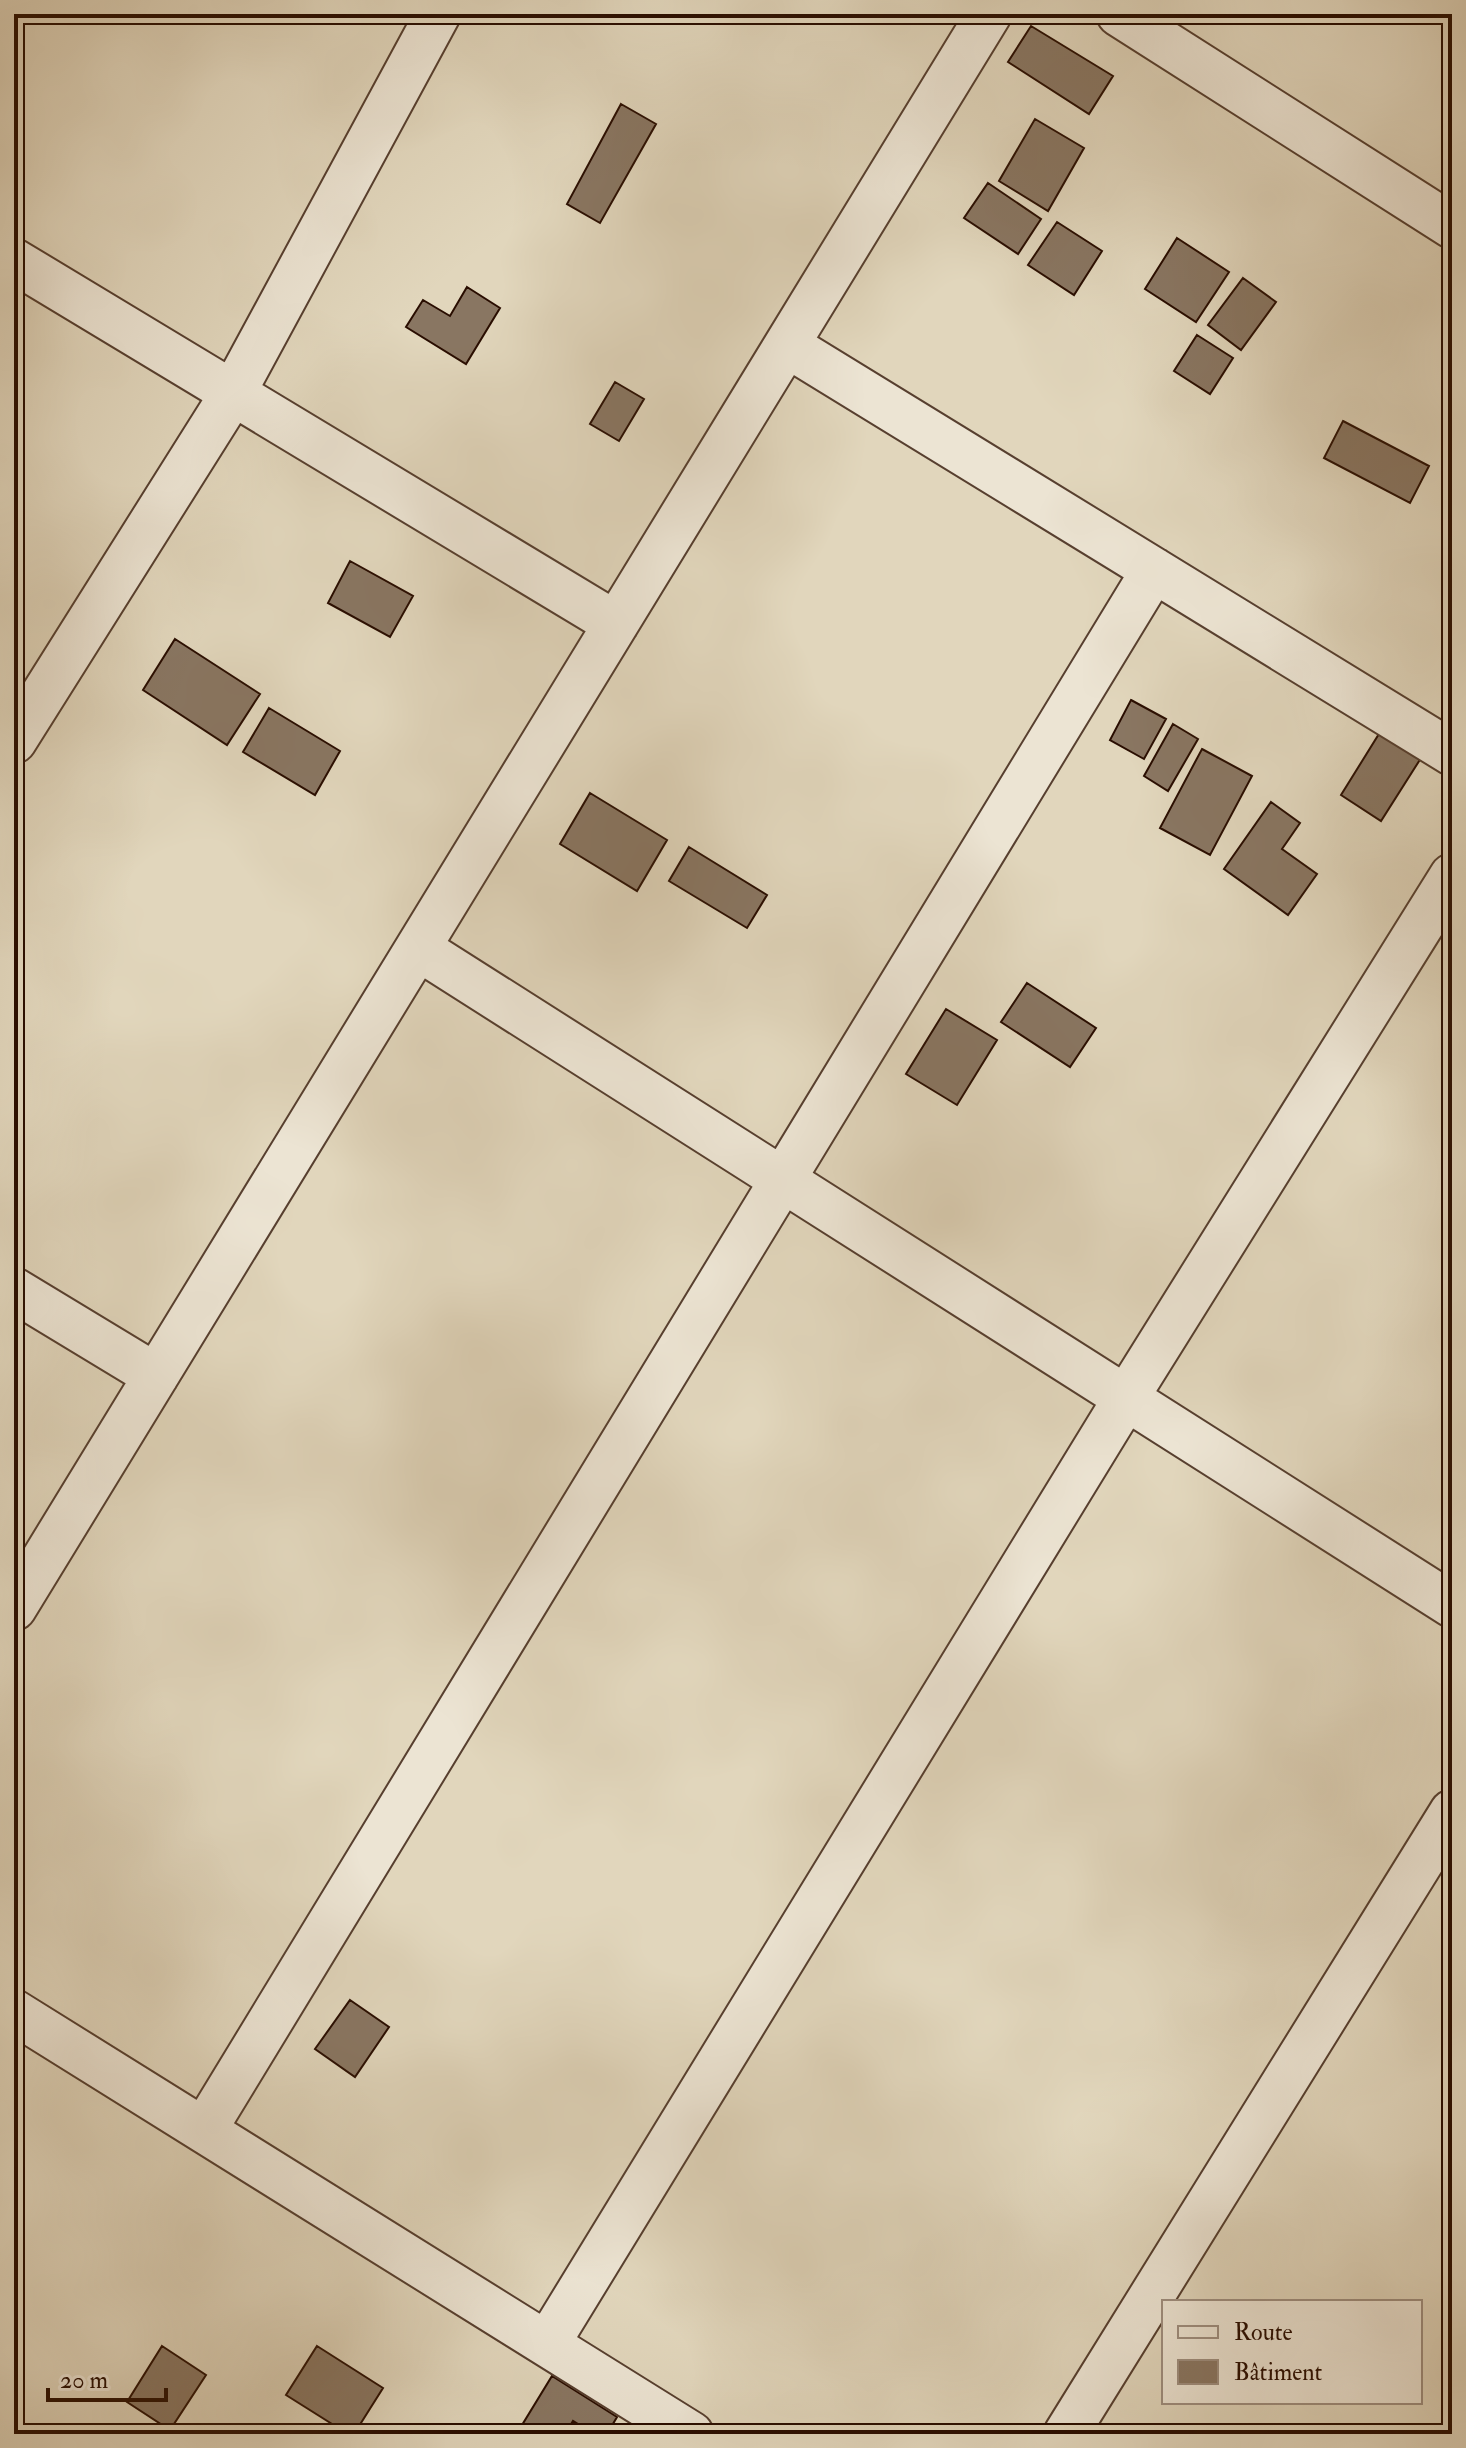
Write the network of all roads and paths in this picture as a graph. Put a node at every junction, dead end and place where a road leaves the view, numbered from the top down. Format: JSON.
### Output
{"nodes":[{"id":1,"x":438,"y":14,"type":"edge"},
{"id":2,"x":989,"y":14,"type":"edge"},
{"id":3,"x":1119,"y":14,"type":"edge"},
{"id":4,"x":1452,"y":226,"type":"edge"},
{"id":5,"x":14,"y":261,"type":"edge"},
{"id":6,"x":787,"y":345,"type":"junction"},
{"id":7,"x":233,"y":393,"type":"junction"},
{"id":8,"x":1154,"y":570,"type":"junction"},
{"id":9,"x":616,"y":624,"type":"junction"},
{"id":10,"x":14,"y":741,"type":"edge"},
{"id":11,"x":1452,"y":753,"type":"edge"},
{"id":12,"x":1452,"y":876,"type":"edge"},
{"id":13,"x":418,"y":948,"type":"junction"},
{"id":14,"x":782,"y":1180,"type":"junction"},
{"id":15,"x":14,"y":1290,"type":"edge"},
{"id":16,"x":156,"y":1376,"type":"junction"},
{"id":17,"x":1126,"y":1398,"type":"junction"},
{"id":18,"x":1452,"y":1605,"type":"edge"},
{"id":19,"x":14,"y":1608,"type":"edge"},
{"id":20,"x":1452,"y":1812,"type":"edge"},
{"id":21,"x":14,"y":2012,"type":"edge"},
{"id":22,"x":204,"y":2130,"type":"junction"},
{"id":23,"x":547,"y":2344,"type":"junction"},
{"id":24,"x":691,"y":2434,"type":"edge"},
{"id":25,"x":1066,"y":2434,"type":"edge"}],
"edges":[{"from":1,"to":7,"type":"street"},
{"from":2,"to":6,"type":"street"},
{"from":3,"to":4,"type":"street"},
{"from":5,"to":7,"type":"street"},
{"from":6,"to":8,"type":"street"},
{"from":6,"to":9,"type":"street"},
{"from":7,"to":9,"type":"street"},
{"from":7,"to":10,"type":"street"},
{"from":8,"to":11,"type":"street"},
{"from":8,"to":14,"type":"street"},
{"from":9,"to":13,"type":"street"},
{"from":12,"to":17,"type":"street"},
{"from":13,"to":14,"type":"street"},
{"from":13,"to":16,"type":"street"},
{"from":14,"to":17,"type":"street"},
{"from":14,"to":22,"type":"street"},
{"from":15,"to":16,"type":"street"},
{"from":16,"to":19,"type":"street"},
{"from":17,"to":18,"type":"street"},
{"from":17,"to":23,"type":"street"},
{"from":20,"to":25,"type":"street"},
{"from":21,"to":22,"type":"street"},
{"from":22,"to":23,"type":"street"},
{"from":23,"to":24,"type":"street"}]}
